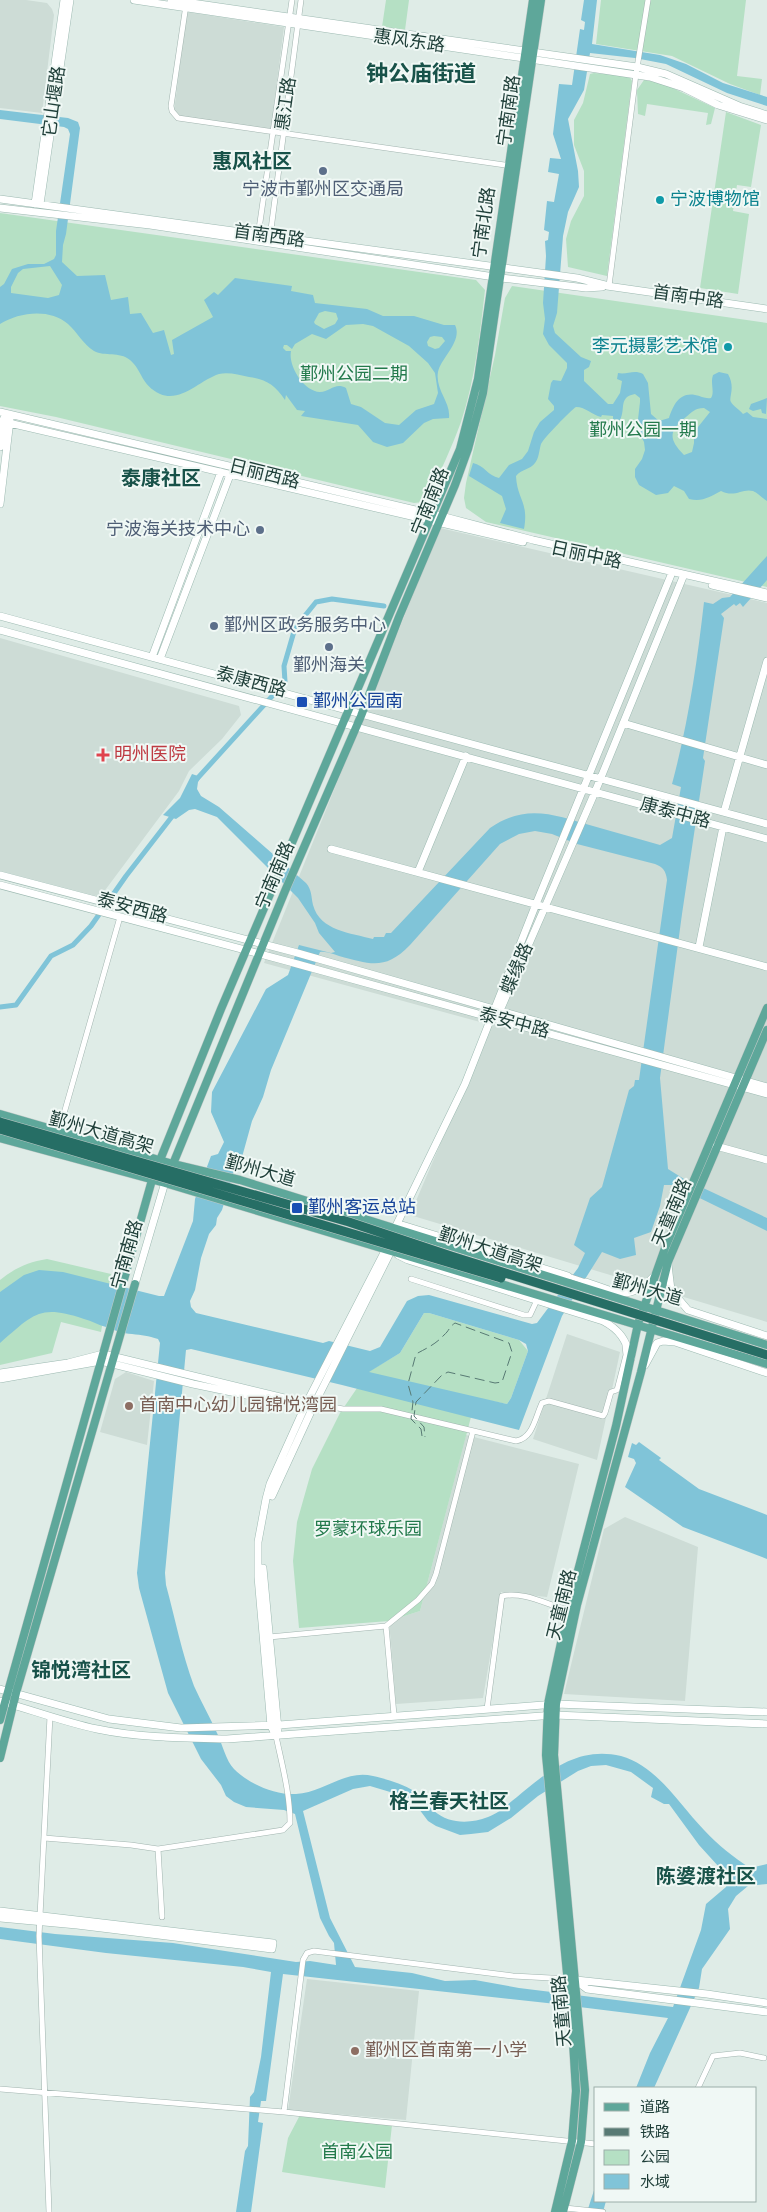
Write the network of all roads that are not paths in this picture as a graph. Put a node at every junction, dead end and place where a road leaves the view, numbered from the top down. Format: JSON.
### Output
{"nodes":[{"id":1,"x":64,"y":0,"type":"edge"},
{"id":2,"x":70,"y":0,"type":"edge"},
{"id":3,"x":134,"y":0,"type":"edge"},
{"id":4,"x":171,"y":0,"type":"edge"},
{"id":5,"x":292,"y":0,"type":"edge"},
{"id":6,"x":301,"y":0,"type":"edge"},
{"id":7,"x":532,"y":0,"type":"edge"},
{"id":8,"x":542,"y":0,"type":"edge"},
{"id":9,"x":648,"y":0,"type":"edge"},
{"id":10,"x":186,"y":5,"type":"junction"},
{"id":11,"x":289,"y":21,"type":"junction"},
{"id":12,"x":298,"y":22,"type":"junction"},
{"id":13,"x":524,"y":55,"type":"junction"},
{"id":14,"x":533,"y":56,"type":"junction"},
{"id":15,"x":637,"y":71,"type":"junction"},
{"id":16,"x":767,"y":115,"type":"edge"},
{"id":17,"x":767,"y":120,"type":"edge"},
{"id":18,"x":274,"y":132,"type":"junction"},
{"id":19,"x":282,"y":133,"type":"junction"},
{"id":20,"x":508,"y":166,"type":"junction"},
{"id":21,"x":518,"y":167,"type":"junction"},
{"id":22,"x":0,"y":199,"type":"edge"},
{"id":23,"x":38,"y":204,"type":"junction"},
{"id":24,"x":0,"y":208,"type":"edge"},
{"id":25,"x":258,"y":236,"type":"junction"},
{"id":26,"x":270,"y":237,"type":"junction"},
{"id":27,"x":498,"y":268,"type":"junction"},
{"id":28,"x":497,"y":277,"type":"junction"},
{"id":29,"x":577,"y":278,"type":"joint"},
{"id":30,"x":585,"y":280,"type":"dead end"},
{"id":31,"x":609,"y":286,"type":"junction"},
{"id":32,"x":575,"y":287,"type":"joint"},
{"id":33,"x":767,"y":309,"type":"edge"},
{"id":34,"x":5,"y":413,"type":"edge"},
{"id":35,"x":4,"y":422,"type":"edge"},
{"id":36,"x":0,"y":447,"type":"edge"},
{"id":37,"x":464,"y":449,"type":"junction"},
{"id":38,"x":221,"y":472,"type":"junction"},
{"id":39,"x":230,"y":475,"type":"junction"},
{"id":40,"x":0,"y":504,"type":"edge"},
{"id":41,"x":431,"y":518,"type":"junction"},
{"id":42,"x":440,"y":520,"type":"junction"},
{"id":43,"x":672,"y":573,"type":"junction"},
{"id":44,"x":683,"y":577,"type":"junction"},
{"id":45,"x":732,"y":588,"type":"junction"},
{"id":46,"x":757,"y":593,"type":"junction"},
{"id":47,"x":767,"y":593,"type":"edge"},
{"id":48,"x":767,"y":598,"type":"edge"},
{"id":49,"x":0,"y":616,"type":"edge"},
{"id":50,"x":0,"y":630,"type":"edge"},
{"id":51,"x":156,"y":658,"type":"junction"},
{"id":52,"x":767,"y":663,"type":"edge"},
{"id":53,"x":347,"y":711,"type":"junction"},
{"id":54,"x":361,"y":716,"type":"junction"},
{"id":55,"x":343,"y":723,"type":"junction"},
{"id":56,"x":623,"y":723,"type":"junction"},
{"id":57,"x":356,"y":726,"type":"junction"},
{"id":58,"x":466,"y":756,"type":"junction"},
{"id":59,"x":740,"y":757,"type":"junction"},
{"id":60,"x":767,"y":765,"type":"edge"},
{"id":61,"x":589,"y":776,"type":"junction"},
{"id":62,"x":600,"y":779,"type":"junction"},
{"id":63,"x":584,"y":788,"type":"junction"},
{"id":64,"x":595,"y":792,"type":"junction"},
{"id":65,"x":724,"y":812,"type":"junction"},
{"id":66,"x":767,"y":824,"type":"edge"},
{"id":67,"x":723,"y":827,"type":"junction"},
{"id":68,"x":767,"y":839,"type":"edge"},
{"id":69,"x":331,"y":849,"type":"dead end"},
{"id":70,"x":418,"y":872,"type":"junction"},
{"id":71,"x":0,"y":875,"type":"edge"},
{"id":72,"x":0,"y":885,"type":"edge"},
{"id":73,"x":536,"y":904,"type":"junction"},
{"id":74,"x":545,"y":906,"type":"junction"},
{"id":75,"x":120,"y":917,"type":"junction"},
{"id":76,"x":251,"y":941,"type":"junction"},
{"id":77,"x":264,"y":944,"type":"junction"},
{"id":78,"x":699,"y":947,"type":"junction"},
{"id":79,"x":247,"y":951,"type":"junction"},
{"id":80,"x":260,"y":954,"type":"junction"},
{"id":81,"x":767,"y":967,"type":"edge"},
{"id":82,"x":767,"y":1008,"type":"edge"},
{"id":83,"x":494,"y":1016,"type":"junction"},
{"id":84,"x":767,"y":1030,"type":"edge"},
{"id":85,"x":736,"y":1082,"type":"junction"},
{"id":86,"x":744,"y":1084,"type":"junction"},
{"id":87,"x":767,"y":1087,"type":"edge"},
{"id":88,"x":767,"y":1094,"type":"edge"},
{"id":89,"x":0,"y":1114,"type":"edge"},
{"id":90,"x":0,"y":1122,"type":"edge"},
{"id":91,"x":0,"y":1129,"type":"edge"},
{"id":92,"x":59,"y":1131,"type":"junction"},
{"id":93,"x":0,"y":1138,"type":"edge"},
{"id":94,"x":716,"y":1146,"type":"junction"},
{"id":95,"x":160,"y":1160,"type":"junction"},
{"id":96,"x":767,"y":1160,"type":"edge"},
{"id":97,"x":173,"y":1164,"type":"junction"},
{"id":98,"x":152,"y":1180,"type":"junction"},
{"id":99,"x":165,"y":1183,"type":"junction"},
{"id":100,"x":398,"y":1228,"type":"junction"},
{"id":101,"x":389,"y":1251,"type":"junction"},
{"id":102,"x":668,"y":1262,"type":"junction"},
{"id":103,"x":658,"y":1271,"type":"junction"},
{"id":104,"x":411,"y":1279,"type":"dead end"},
{"id":105,"x":135,"y":1284,"type":"joint"},
{"id":106,"x":585,"y":1285,"type":"junction"},
{"id":107,"x":537,"y":1300,"type":"junction"},
{"id":108,"x":550,"y":1301,"type":"junction"},
{"id":109,"x":644,"y":1306,"type":"junction"},
{"id":110,"x":573,"y":1308,"type":"junction"},
{"id":111,"x":657,"y":1309,"type":"junction"},
{"id":112,"x":638,"y":1324,"type":"junction"},
{"id":113,"x":652,"y":1328,"type":"junction"},
{"id":114,"x":767,"y":1336,"type":"edge"},
{"id":115,"x":625,"y":1340,"type":"junction"},
{"id":116,"x":767,"y":1345,"type":"edge"},
{"id":117,"x":767,"y":1355,"type":"edge"},
{"id":118,"x":114,"y":1356,"type":"junction"},
{"id":119,"x":102,"y":1358,"type":"junction"},
{"id":120,"x":767,"y":1362,"type":"edge"},
{"id":121,"x":112,"y":1365,"type":"junction"},
{"id":122,"x":628,"y":1368,"type":"junction"},
{"id":123,"x":157,"y":1371,"type":"junction"},
{"id":124,"x":641,"y":1372,"type":"junction"},
{"id":125,"x":767,"y":1372,"type":"edge"},
{"id":126,"x":0,"y":1374,"type":"edge"},
{"id":127,"x":0,"y":1379,"type":"edge"},
{"id":128,"x":308,"y":1406,"type":"junction"},
{"id":129,"x":473,"y":1431,"type":"junction"},
{"id":130,"x":568,"y":1610,"type":"junction"},
{"id":131,"x":386,"y":1626,"type":"junction"},
{"id":132,"x":268,"y":1637,"type":"junction"},
{"id":133,"x":8,"y":1691,"type":"edge"},
{"id":134,"x":6,"y":1703,"type":"edge"},
{"id":135,"x":552,"y":1704,"type":"junction"},
{"id":136,"x":486,"y":1709,"type":"junction"},
{"id":137,"x":767,"y":1712,"type":"edge"},
{"id":138,"x":394,"y":1715,"type":"junction"},
{"id":139,"x":551,"y":1715,"type":"junction"},
{"id":140,"x":50,"y":1716,"type":"junction"},
{"id":141,"x":0,"y":1720,"type":"edge"},
{"id":142,"x":767,"y":1724,"type":"edge"},
{"id":143,"x":279,"y":1725,"type":"junction"},
{"id":144,"x":270,"y":1726,"type":"junction"},
{"id":145,"x":276,"y":1736,"type":"junction"},
{"id":146,"x":0,"y":1758,"type":"edge"},
{"id":147,"x":44,"y":1838,"type":"junction"},
{"id":148,"x":158,"y":1849,"type":"junction"},
{"id":149,"x":0,"y":1911,"type":"edge"},
{"id":150,"x":162,"y":1917,"type":"dead end"},
{"id":151,"x":0,"y":1918,"type":"edge"},
{"id":152,"x":40,"y":1919,"type":"junction"},
{"id":153,"x":573,"y":1982,"type":"junction"},
{"id":154,"x":767,"y":2003,"type":"edge"},
{"id":155,"x":767,"y":2012,"type":"edge"},
{"id":156,"x":764,"y":2058,"type":"dead end"},
{"id":157,"x":698,"y":2087,"type":"edge"},
{"id":158,"x":0,"y":2089,"type":"edge"},
{"id":159,"x":44,"y":2093,"type":"junction"},
{"id":160,"x":284,"y":2112,"type":"junction"},
{"id":161,"x":576,"y":2142,"type":"junction"},
{"id":162,"x":594,"y":2144,"type":"edge"},
{"id":163,"x":564,"y":2210,"type":"edge"},
{"id":164,"x":49,"y":2212,"type":"edge"},
{"id":165,"x":555,"y":2212,"type":"edge"},
{"id":166,"x":603,"y":2212,"type":"edge"}],
"edges":[{"from":1,"to":23,"type":"street","name":"它山堰路"},
{"from":2,"to":23,"type":"street","name":"它山堰路"},
{"from":3,"to":10,"type":"street"},
{"from":4,"to":10,"type":"street"},
{"from":5,"to":11,"type":"street","name":"惠江路"},
{"from":6,"to":12,"type":"street","name":"惠江路"},
{"from":7,"to":13,"type":"main road","name":"宁南北路"},
{"from":8,"to":14,"type":"main road","name":"宁南南路"},
{"from":9,"to":15,"type":"street"},
{"from":10,"to":11,"type":"street"},
{"from":10,"to":18,"type":"street"},
{"from":11,"to":12,"type":"street"},
{"from":11,"to":18,"type":"street","name":"惠江路"},
{"from":12,"to":13,"type":"street"},
{"from":12,"to":19,"type":"street","name":"惠江路"},
{"from":13,"to":14,"type":"street"},
{"from":13,"to":20,"type":"main road","name":"宁南北路"},
{"from":14,"to":15,"type":"street"},
{"from":14,"to":21,"type":"main road","name":"宁南南路"},
{"from":15,"to":16,"type":"street"},
{"from":15,"to":17,"type":"street"},
{"from":15,"to":31,"type":"street"},
{"from":18,"to":19,"type":"street"},
{"from":18,"to":25,"type":"street","name":"惠江路"},
{"from":19,"to":20,"type":"street"},
{"from":19,"to":26,"type":"street","name":"惠江路"},
{"from":20,"to":21,"type":"street"},
{"from":20,"to":27,"type":"main road","name":"宁南北路"},
{"from":21,"to":27,"type":"main road","name":"宁南南路"},
{"from":22,"to":23,"type":"street","name":"首南西路"},
{"from":23,"to":25,"type":"street","name":"首南西路"},
{"from":24,"to":28,"type":"street","name":"首南西路"},
{"from":25,"to":26,"type":"street","name":"首南西路"},
{"from":26,"to":27,"type":"street","name":"首南西路"},
{"from":27,"to":28,"type":"main road","name":"宁南南路"},
{"from":27,"to":29,"type":"street","name":"首南西路"},
{"from":28,"to":32,"type":"street","name":"首南西路"},
{"from":28,"to":37,"type":"main road","name":"宁南南路"},
{"from":29,"to":31,"type":"street","name":"首南中路"},
{"from":30,"to":31,"type":"street","name":"首南中路"},
{"from":31,"to":32,"type":"street","name":"首南中路"},
{"from":31,"to":33,"type":"street","name":"首南中路"},
{"from":34,"to":35,"type":"street"},
{"from":34,"to":41,"type":"street","name":"日丽西路"},
{"from":35,"to":36,"type":"street"},
{"from":35,"to":38,"type":"street","name":"日丽西路"},
{"from":35,"to":40,"type":"street"},
{"from":37,"to":41,"type":"main road","name":"宁南南路"},
{"from":37,"to":42,"type":"main road","name":"宁南南路"},
{"from":38,"to":39,"type":"street","name":"日丽西路"},
{"from":38,"to":51,"type":"street"},
{"from":39,"to":41,"type":"street","name":"日丽西路"},
{"from":39,"to":51,"type":"street"},
{"from":41,"to":42,"type":"street","name":"日丽西路"},
{"from":41,"to":53,"type":"main road","name":"宁南南路"},
{"from":42,"to":43,"type":"street","name":"日丽中路"},
{"from":42,"to":43,"type":"street","name":"日丽中路"},
{"from":42,"to":54,"type":"main road","name":"宁南南路"},
{"from":43,"to":44,"type":"street","name":"日丽中路"},
{"from":43,"to":45,"type":"street"},
{"from":43,"to":61,"type":"street","name":"蝶缘路"},
{"from":44,"to":45,"type":"street","name":"日丽中路"},
{"from":44,"to":56,"type":"street","name":"蝶缘路"},
{"from":45,"to":46,"type":"street"},
{"from":46,"to":47,"type":"street"},
{"from":46,"to":48,"type":"street"},
{"from":49,"to":51,"type":"street","name":"泰康西路"},
{"from":50,"to":55,"type":"street","name":"泰康西路"},
{"from":51,"to":53,"type":"street","name":"泰康西路"},
{"from":52,"to":59,"type":"street"},
{"from":53,"to":54,"type":"street","name":"泰康西路"},
{"from":53,"to":55,"type":"main road","name":"宁南南路"},
{"from":54,"to":57,"type":"main road","name":"宁南南路"},
{"from":54,"to":61,"type":"street","name":"泰康西路"},
{"from":55,"to":57,"type":"street","name":"泰康西路"},
{"from":55,"to":76,"type":"main road","name":"宁南南路"},
{"from":56,"to":59,"type":"street"},
{"from":56,"to":62,"type":"street","name":"蝶缘路"},
{"from":57,"to":58,"type":"street","name":"泰康西路"},
{"from":57,"to":77,"type":"main road","name":"宁南南路"},
{"from":58,"to":63,"type":"street","name":"泰康西路"},
{"from":58,"to":70,"type":"street"},
{"from":59,"to":60,"type":"street"},
{"from":59,"to":65,"type":"street"},
{"from":61,"to":62,"type":"street","name":"康泰中路"},
{"from":61,"to":63,"type":"street","name":"蝶缘路"},
{"from":62,"to":64,"type":"street","name":"蝶缘路"},
{"from":62,"to":65,"type":"street","name":"康泰中路"},
{"from":63,"to":64,"type":"street","name":"康泰中路"},
{"from":63,"to":73,"type":"street","name":"蝶缘路"},
{"from":64,"to":67,"type":"street","name":"康泰中路"},
{"from":64,"to":74,"type":"street","name":"蝶缘路"},
{"from":65,"to":66,"type":"street","name":"康泰中路"},
{"from":67,"to":68,"type":"street","name":"康泰中路"},
{"from":67,"to":78,"type":"street"},
{"from":69,"to":70,"type":"street"},
{"from":70,"to":73,"type":"street"},
{"from":71,"to":76,"type":"street","name":"泰安西路"},
{"from":72,"to":75,"type":"street","name":"泰安西路"},
{"from":73,"to":74,"type":"street"},
{"from":73,"to":83,"type":"street","name":"蝶缘路"},
{"from":74,"to":78,"type":"street"},
{"from":74,"to":83,"type":"street","name":"蝶缘路"},
{"from":75,"to":79,"type":"street","name":"泰安西路"},
{"from":75,"to":92,"type":"street"},
{"from":76,"to":77,"type":"street","name":"泰安西路"},
{"from":76,"to":79,"type":"main road","name":"宁南南路"},
{"from":77,"to":80,"type":"main road","name":"宁南南路"},
{"from":77,"to":83,"type":"street","name":"泰安中路"},
{"from":78,"to":81,"type":"street"},
{"from":79,"to":80,"type":"street","name":"泰安西路"},
{"from":79,"to":95,"type":"main road","name":"宁南南路"},
{"from":80,"to":83,"type":"street","name":"泰安中路"},
{"from":80,"to":97,"type":"main road","name":"宁南南路"},
{"from":82,"to":85,"type":"main road","name":"天童南路"},
{"from":83,"to":85,"type":"street","name":"泰安中路"},
{"from":83,"to":100,"type":"street"},
{"from":84,"to":86,"type":"main road","name":"天童南路"},
{"from":85,"to":86,"type":"street","name":"泰安中路"},
{"from":85,"to":103,"type":"main road","name":"天童南路"},
{"from":86,"to":87,"type":"street","name":"泰安中路"},
{"from":86,"to":88,"type":"street","name":"泰安中路"},
{"from":86,"to":94,"type":"main road","name":"天童南路"},
{"from":89,"to":92,"type":"main road","name":"鄞州大道"},
{"from":90,"to":117,"type":"highway","name":"鄞州大道高架","bridge":true},
{"from":91,"to":120,"type":"highway","name":"鄞州大道高架","bridge":true},
{"from":92,"to":95,"type":"main road","name":"鄞州大道"},
{"from":93,"to":98,"type":"main road","name":"鄞州大道"},
{"from":94,"to":96,"type":"street"},
{"from":94,"to":102,"type":"main road","name":"天童南路"},
{"from":95,"to":97,"type":"main road","name":"鄞州大道"},
{"from":95,"to":98,"type":"main road","name":"宁南南路"},
{"from":97,"to":99,"type":"street","name":"宁南南路"},
{"from":97,"to":100,"type":"main road","name":"鄞州大道"},
{"from":98,"to":99,"type":"main road","name":"鄞州大道"},
{"from":98,"to":119,"type":"main road","name":"宁南南路"},
{"from":99,"to":101,"type":"main road","name":"鄞州大道"},
{"from":99,"to":105,"type":"street","name":"宁南南路"},
{"from":100,"to":101,"type":"street"},
{"from":100,"to":106,"type":"main road","name":"鄞州大道"},
{"from":101,"to":107,"type":"street"},
{"from":101,"to":108,"type":"main road","name":"鄞州大道"},
{"from":101,"to":128,"type":"street"},
{"from":101,"to":128,"type":"street"},
{"from":102,"to":111,"type":"main road","name":"天童南路"},
{"from":102,"to":114,"type":"street"},
{"from":103,"to":106,"type":"street"},
{"from":103,"to":109,"type":"main road","name":"天童南路"},
{"from":104,"to":107,"type":"street"},
{"from":105,"to":118,"type":"main road","name":"宁南南路"},
{"from":106,"to":109,"type":"main road","name":"鄞州大道"},
{"from":107,"to":108,"type":"street"},
{"from":108,"to":110,"type":"main road","name":"鄞州大道"},
{"from":109,"to":111,"type":"main road","name":"鄞州大道"},
{"from":109,"to":112,"type":"main road","name":"天童南路"},
{"from":110,"to":112,"type":"main road","name":"鄞州大道"},
{"from":110,"to":115,"type":"street"},
{"from":111,"to":113,"type":"main road","name":"天童南路"},
{"from":111,"to":116,"type":"main road","name":"鄞州大道"},
{"from":112,"to":113,"type":"main road","name":"鄞州大道"},
{"from":112,"to":122,"type":"main road","name":"天童南路"},
{"from":113,"to":120,"type":"main road","name":"鄞州大道"},
{"from":113,"to":124,"type":"main road","name":"天童南路"},
{"from":115,"to":122,"type":"street"},
{"from":115,"to":129,"type":"street"},
{"from":118,"to":119,"type":"street"},
{"from":118,"to":121,"type":"main road","name":"宁南南路"},
{"from":118,"to":123,"type":"street"},
{"from":119,"to":121,"type":"street"},
{"from":119,"to":126,"type":"street"},
{"from":119,"to":127,"type":"street"},
{"from":119,"to":133,"type":"main road","name":"宁南南路"},
{"from":121,"to":123,"type":"street"},
{"from":121,"to":133,"type":"main road","name":"宁南南路"},
{"from":122,"to":130,"type":"main road","name":"天童南路"},
{"from":123,"to":128,"type":"street"},
{"from":124,"to":125,"type":"street"},
{"from":124,"to":135,"type":"main road","name":"天童南路"},
{"from":128,"to":129,"type":"street"},
{"from":128,"to":132,"type":"street"},
{"from":128,"to":144,"type":"street"},
{"from":129,"to":131,"type":"street"},
{"from":130,"to":135,"type":"main road","name":"天童南路"},
{"from":130,"to":136,"type":"street"},
{"from":131,"to":132,"type":"street"},
{"from":131,"to":138,"type":"street"},
{"from":132,"to":143,"type":"street"},
{"from":133,"to":134,"type":"main road","name":"宁南南路"},
{"from":133,"to":144,"type":"street"},
{"from":134,"to":140,"type":"street"},
{"from":134,"to":141,"type":"main road","name":"宁南南路"},
{"from":134,"to":146,"type":"main road","name":"宁南南路"},
{"from":135,"to":136,"type":"street"},
{"from":135,"to":137,"type":"street"},
{"from":135,"to":139,"type":"main road","name":"天童南路"},
{"from":136,"to":138,"type":"street"},
{"from":138,"to":143,"type":"street"},
{"from":139,"to":142,"type":"street"},
{"from":139,"to":145,"type":"street"},
{"from":139,"to":153,"type":"main road","name":"天童南路"},
{"from":139,"to":153,"type":"main road"},
{"from":140,"to":145,"type":"street"},
{"from":140,"to":147,"type":"street"},
{"from":143,"to":144,"type":"street"},
{"from":143,"to":145,"type":"street"},
{"from":144,"to":145,"type":"street"},
{"from":145,"to":148,"type":"street"},
{"from":147,"to":148,"type":"street"},
{"from":147,"to":152,"type":"street"},
{"from":148,"to":150,"type":"street"},
{"from":149,"to":152,"type":"street"},
{"from":151,"to":152,"type":"street"},
{"from":152,"to":152,"type":"street"},
{"from":152,"to":159,"type":"street"},
{"from":153,"to":154,"type":"street"},
{"from":153,"to":155,"type":"street"},
{"from":153,"to":160,"type":"street"},
{"from":153,"to":161,"type":"main road"},
{"from":153,"to":161,"type":"main road","name":"天童南路"},
{"from":156,"to":157,"type":"street"},
{"from":158,"to":159,"type":"street"},
{"from":159,"to":160,"type":"street"},
{"from":159,"to":164,"type":"street"},
{"from":160,"to":161,"type":"street"},
{"from":161,"to":162,"type":"street"},
{"from":161,"to":163,"type":"main road","name":"天童南路"},
{"from":161,"to":165,"type":"main road"},
{"from":163,"to":166,"type":"street"}]}
